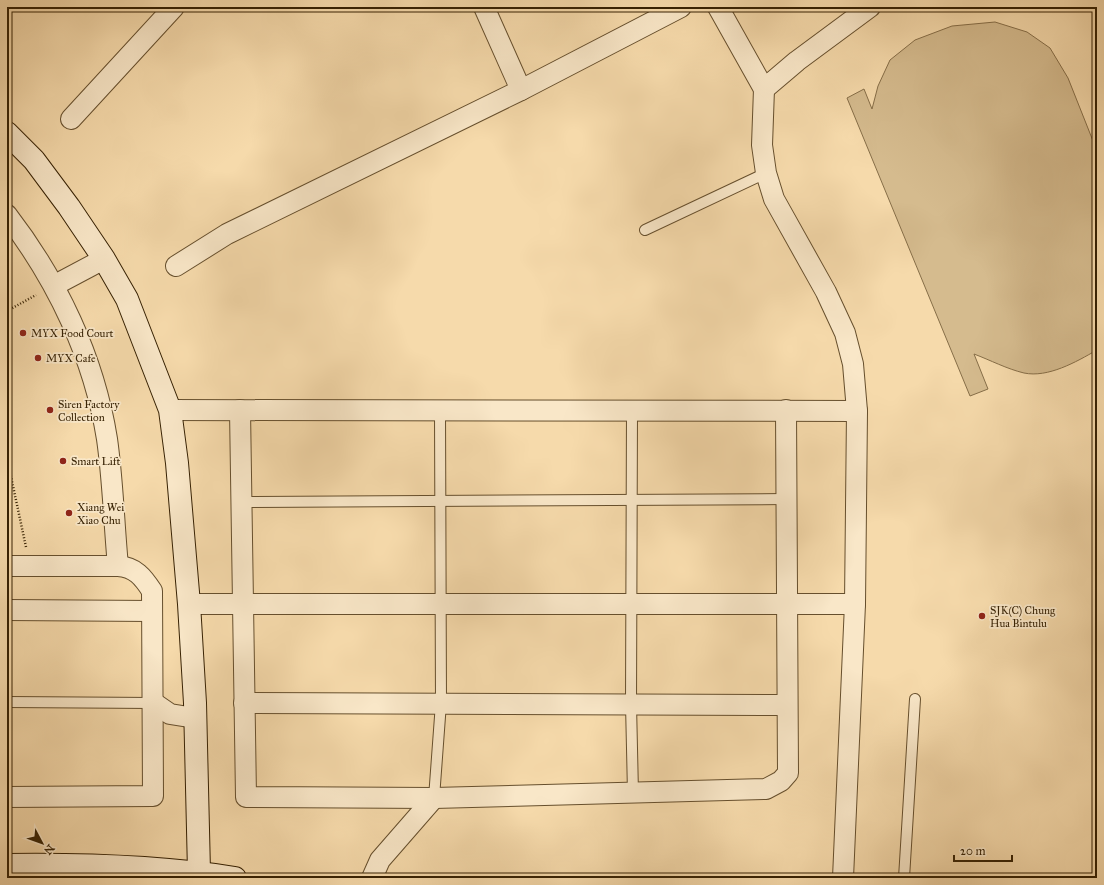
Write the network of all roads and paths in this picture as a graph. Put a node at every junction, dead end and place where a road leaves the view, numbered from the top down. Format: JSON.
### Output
{"nodes":[{"id":1,"x":174,"y":7,"type":"edge"},
{"id":2,"x":484,"y":7,"type":"edge"},
{"id":3,"x":680,"y":7,"type":"edge"},
{"id":4,"x":718,"y":7,"type":"edge"},
{"id":5,"x":870,"y":7,"type":"edge"},
{"id":6,"x":764,"y":89,"type":"junction"},
{"id":7,"x":521,"y":90,"type":"junction"},
{"id":8,"x":71,"y":119,"type":"dead end"},
{"id":9,"x":7,"y":133,"type":"edge"},
{"id":10,"x":766,"y":173,"type":"junction"},
{"id":11,"x":7,"y":215,"type":"edge"},
{"id":12,"x":645,"y":230,"type":"dead end"},
{"id":13,"x":104,"y":259,"type":"junction"},
{"id":14,"x":176,"y":266,"type":"dead end"},
{"id":15,"x":55,"y":285,"type":"junction"},
{"id":16,"x":7,"y":310,"type":"edge"},
{"id":17,"x":170,"y":410,"type":"junction"},
{"id":18,"x":240,"y":410,"type":"junction"},
{"id":19,"x":440,"y":410,"type":"junction"},
{"id":20,"x":632,"y":410,"type":"junction"},
{"id":21,"x":786,"y":410,"type":"junction"},
{"id":22,"x":857,"y":411,"type":"junction"},
{"id":23,"x":7,"y":458,"type":"edge"},
{"id":24,"x":632,"y":500,"type":"junction"},
{"id":25,"x":787,"y":500,"type":"junction"},
{"id":26,"x":440,"y":501,"type":"junction"},
{"id":27,"x":241,"y":502,"type":"junction"},
{"id":28,"x":7,"y":566,"type":"edge"},
{"id":29,"x":118,"y":566,"type":"junction"},
{"id":30,"x":30,"y":567,"type":"junction"},
{"id":31,"x":189,"y":604,"type":"junction"},
{"id":32,"x":243,"y":604,"type":"junction"},
{"id":33,"x":441,"y":604,"type":"junction"},
{"id":34,"x":633,"y":604,"type":"junction"},
{"id":35,"x":787,"y":604,"type":"junction"},
{"id":36,"x":855,"y":604,"type":"junction"},
{"id":37,"x":7,"y":610,"type":"edge"},
{"id":38,"x":152,"y":611,"type":"junction"},
{"id":39,"x":915,"y":699,"type":"dead end"},
{"id":40,"x":7,"y":702,"type":"edge"},
{"id":41,"x":154,"y":703,"type":"junction"},
{"id":42,"x":244,"y":703,"type":"junction"},
{"id":43,"x":441,"y":703,"type":"junction"},
{"id":44,"x":631,"y":704,"type":"junction"},
{"id":45,"x":788,"y":705,"type":"junction"},
{"id":46,"x":195,"y":718,"type":"junction"},
{"id":47,"x":633,"y":793,"type":"junction"},
{"id":48,"x":7,"y":797,"type":"edge"},
{"id":49,"x":434,"y":798,"type":"junction"},
{"id":50,"x":7,"y":865,"type":"edge"},
{"id":51,"x":199,"y":872,"type":"junction"},
{"id":52,"x":235,"y":878,"type":"edge"},
{"id":53,"x":372,"y":878,"type":"edge"},
{"id":54,"x":843,"y":878,"type":"edge"},
{"id":55,"x":904,"y":878,"type":"edge"}],
"edges":[{"from":1,"to":8,"type":"street"},
{"from":2,"to":7,"type":"street"},
{"from":3,"to":7,"type":"street"},
{"from":4,"to":6,"type":"street"},
{"from":5,"to":6,"type":"street"},
{"from":6,"to":10,"type":"street"},
{"from":7,"to":14,"type":"street"},
{"from":9,"to":13,"type":"street"},
{"from":10,"to":12,"type":"lane"},
{"from":10,"to":22,"type":"street"},
{"from":11,"to":15,"type":"street"},
{"from":13,"to":15,"type":"street"},
{"from":13,"to":17,"type":"street"},
{"from":15,"to":16,"type":"path"},
{"from":15,"to":29,"type":"street"},
{"from":17,"to":18,"type":"street"},
{"from":17,"to":31,"type":"street"},
{"from":18,"to":19,"type":"street"},
{"from":18,"to":27,"type":"street"},
{"from":19,"to":20,"type":"street"},
{"from":19,"to":26,"type":"lane"},
{"from":20,"to":21,"type":"street"},
{"from":20,"to":24,"type":"lane"},
{"from":21,"to":22,"type":"street"},
{"from":21,"to":25,"type":"street"},
{"from":22,"to":36,"type":"street"},
{"from":23,"to":30,"type":"path"},
{"from":24,"to":25,"type":"lane"},
{"from":24,"to":26,"type":"lane"},
{"from":24,"to":34,"type":"lane"},
{"from":25,"to":35,"type":"street"},
{"from":26,"to":27,"type":"lane"},
{"from":26,"to":33,"type":"lane"},
{"from":27,"to":32,"type":"street"},
{"from":28,"to":30,"type":"street"},
{"from":29,"to":30,"type":"street"},
{"from":29,"to":38,"type":"street"},
{"from":31,"to":32,"type":"street"},
{"from":31,"to":46,"type":"street"},
{"from":32,"to":33,"type":"street"},
{"from":32,"to":42,"type":"street"},
{"from":33,"to":34,"type":"street"},
{"from":33,"to":43,"type":"lane"},
{"from":34,"to":35,"type":"street"},
{"from":34,"to":44,"type":"lane"},
{"from":35,"to":36,"type":"street"},
{"from":35,"to":45,"type":"street"},
{"from":36,"to":54,"type":"street"},
{"from":37,"to":38,"type":"street"},
{"from":38,"to":41,"type":"street"},
{"from":39,"to":55,"type":"lane"},
{"from":40,"to":41,"type":"lane"},
{"from":41,"to":46,"type":"street"},
{"from":41,"to":48,"type":"street"},
{"from":42,"to":43,"type":"street"},
{"from":42,"to":49,"type":"street"},
{"from":43,"to":44,"type":"street"},
{"from":43,"to":49,"type":"lane"},
{"from":44,"to":45,"type":"street"},
{"from":44,"to":47,"type":"lane"},
{"from":45,"to":47,"type":"street"},
{"from":46,"to":51,"type":"street"},
{"from":47,"to":49,"type":"street"},
{"from":49,"to":53,"type":"street"},
{"from":50,"to":51,"type":"street"},
{"from":51,"to":52,"type":"street"}]}
